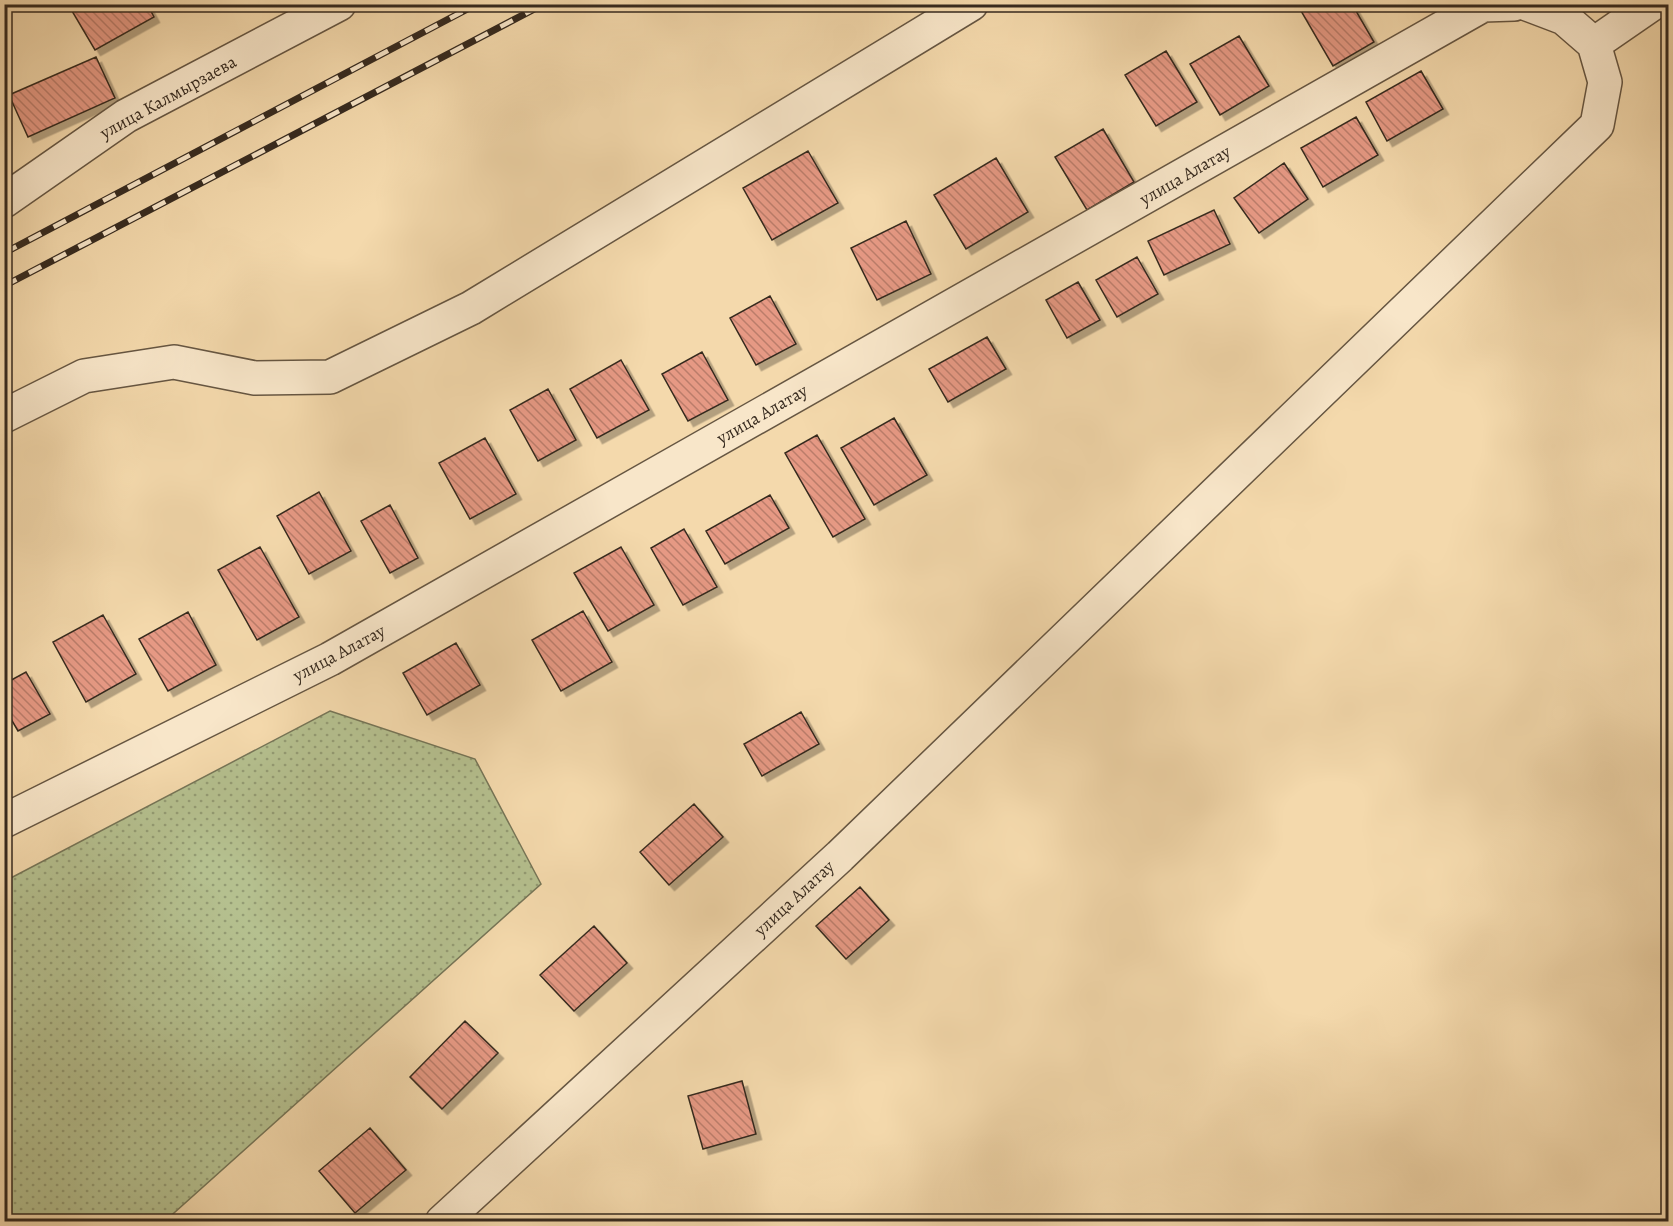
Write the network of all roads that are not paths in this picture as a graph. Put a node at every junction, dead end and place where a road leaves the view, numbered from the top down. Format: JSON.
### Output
{"nodes":[{"id":1,"x":971,"y":4,"type":"edge"},
{"id":2,"x":1514,"y":4,"type":"edge"},
{"id":3,"x":1527,"y":4,"type":"edge"},
{"id":4,"x":1652,"y":4,"type":"edge"},
{"id":5,"x":330,"y":6,"type":"edge"},
{"id":6,"x":1594,"y":44,"type":"junction"},
{"id":7,"x":4,"y":201,"type":"edge"},
{"id":8,"x":4,"y":416,"type":"edge"},
{"id":9,"x":4,"y":821,"type":"edge"},
{"id":10,"x":442,"y":1221,"type":"edge"}],
"edges":[{"from":1,"to":8,"type":"street"},
{"from":2,"to":9,"type":"street","name":"улица Алатау"},
{"from":3,"to":6,"type":"street"},
{"from":4,"to":6,"type":"street"},
{"from":5,"to":7,"type":"street","name":"улица Калмырзаева"},
{"from":6,"to":10,"type":"street","name":"улица Алатау"}]}
